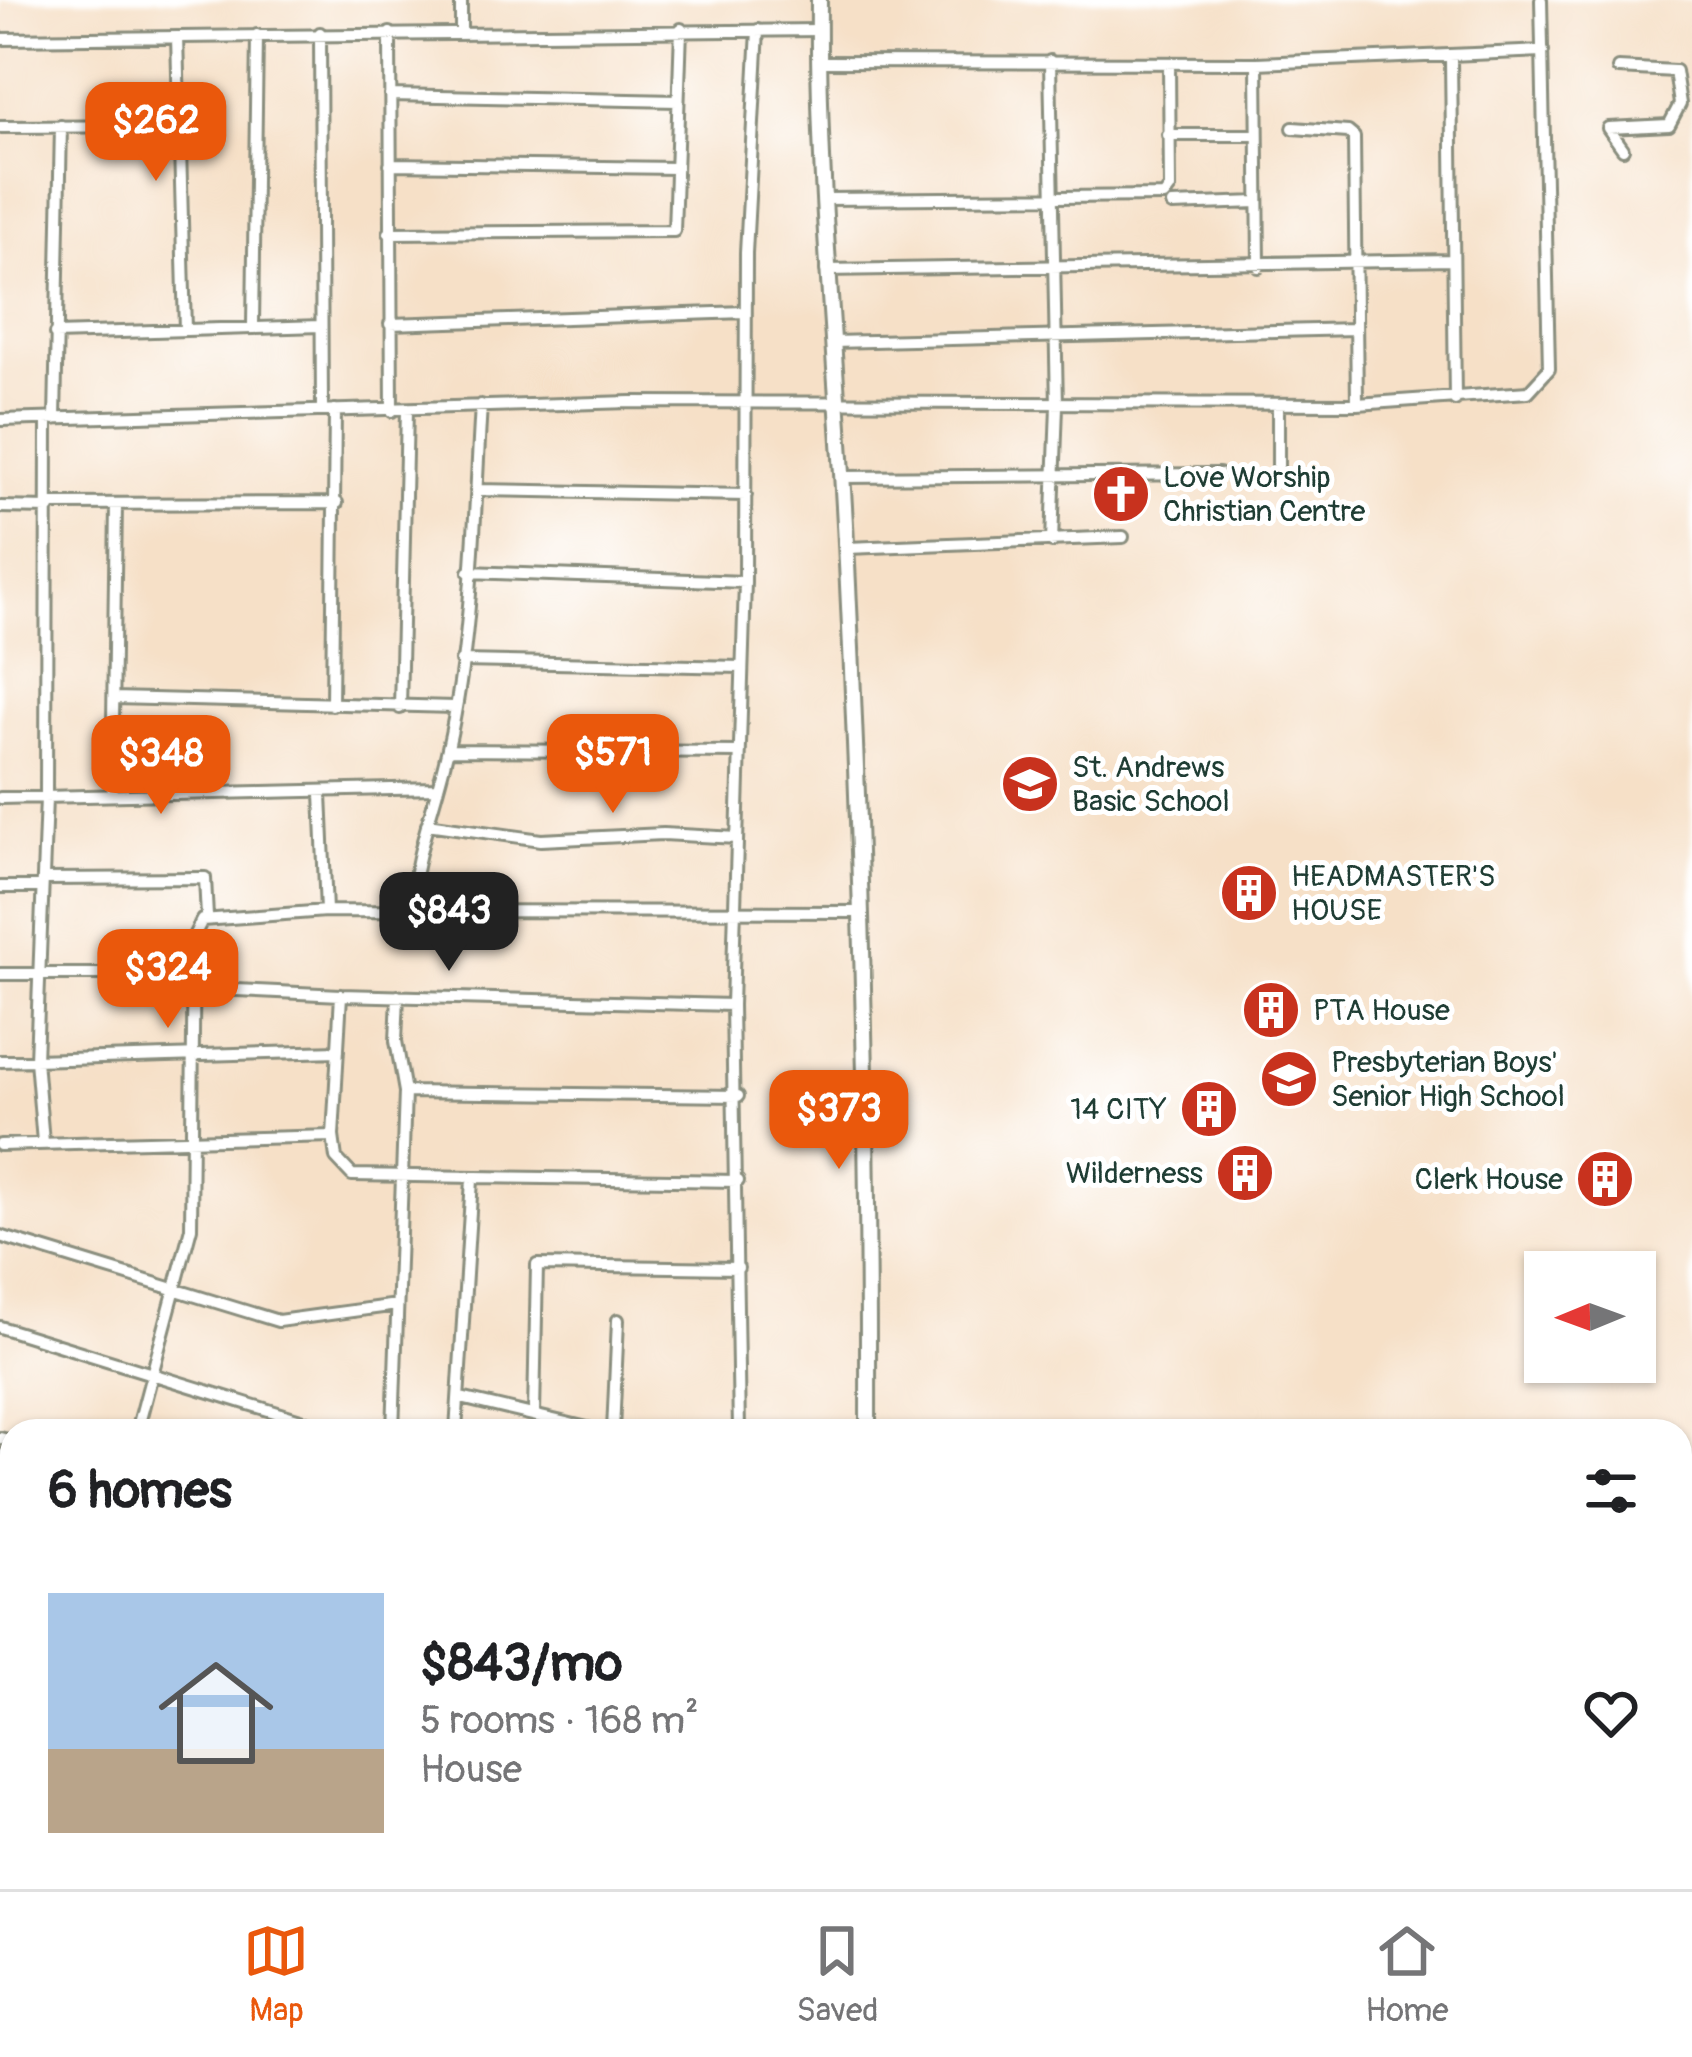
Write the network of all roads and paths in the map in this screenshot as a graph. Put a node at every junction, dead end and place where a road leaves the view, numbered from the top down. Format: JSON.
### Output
{"nodes":[{"id":1,"x":460,"y":0,"type":"edge"},
{"id":2,"x":819,"y":0,"type":"edge"},
{"id":3,"x":1540,"y":0,"type":"edge"},
{"id":4,"x":681,"y":29,"type":"junction"},
{"id":5,"x":758,"y":30,"type":"junction"},
{"id":6,"x":819,"y":30,"type":"junction"},
{"id":7,"x":461,"y":31,"type":"junction"},
{"id":8,"x":390,"y":32,"type":"junction"},
{"id":9,"x":320,"y":33,"type":"junction"},
{"id":10,"x":257,"y":35,"type":"junction"},
{"id":11,"x":177,"y":37,"type":"junction"},
{"id":12,"x":0,"y":39,"type":"edge"},
{"id":13,"x":1543,"y":51,"type":"junction"},
{"id":14,"x":1451,"y":59,"type":"junction"},
{"id":15,"x":1051,"y":61,"type":"junction"},
{"id":16,"x":819,"y":62,"type":"junction"},
{"id":17,"x":1257,"y":63,"type":"junction"},
{"id":18,"x":1168,"y":64,"type":"junction"},
{"id":19,"x":1618,"y":68,"type":"dead end"},
{"id":20,"x":390,"y":95,"type":"junction"},
{"id":21,"x":678,"y":101,"type":"junction"},
{"id":22,"x":62,"y":126,"type":"junction"},
{"id":23,"x":178,"y":126,"type":"junction"},
{"id":24,"x":0,"y":127,"type":"edge"},
{"id":25,"x":1293,"y":128,"type":"dead end"},
{"id":26,"x":1168,"y":135,"type":"junction"},
{"id":27,"x":1257,"y":135,"type":"junction"},
{"id":28,"x":1623,"y":149,"type":"dead end"},
{"id":29,"x":390,"y":164,"type":"junction"},
{"id":30,"x":676,"y":168,"type":"junction"},
{"id":31,"x":1052,"y":198,"type":"junction"},
{"id":32,"x":824,"y":199,"type":"junction"},
{"id":33,"x":1258,"y":202,"type":"junction"},
{"id":34,"x":1172,"y":205,"type":"dead end"},
{"id":35,"x":389,"y":232,"type":"junction"},
{"id":36,"x":1453,"y":260,"type":"junction"},
{"id":37,"x":1356,"y":263,"type":"junction"},
{"id":38,"x":1259,"y":268,"type":"junction"},
{"id":39,"x":826,"y":271,"type":"junction"},
{"id":40,"x":1054,"y":271,"type":"junction"},
{"id":41,"x":745,"y":312,"type":"junction"},
{"id":42,"x":390,"y":324,"type":"junction"},
{"id":43,"x":253,"y":326,"type":"junction"},
{"id":44,"x":321,"y":326,"type":"junction"},
{"id":45,"x":1355,"y":329,"type":"junction"},
{"id":46,"x":184,"y":330,"type":"junction"},
{"id":47,"x":55,"y":334,"type":"junction"},
{"id":48,"x":1056,"y":338,"type":"junction"},
{"id":49,"x":833,"y":342,"type":"junction"},
{"id":50,"x":1455,"y":400,"type":"junction"},
{"id":51,"x":744,"y":403,"type":"junction"},
{"id":52,"x":1357,"y":404,"type":"junction"},
{"id":53,"x":481,"y":406,"type":"junction"},
{"id":54,"x":839,"y":406,"type":"junction"},
{"id":55,"x":1057,"y":406,"type":"junction"},
{"id":56,"x":1278,"y":406,"type":"junction"},
{"id":57,"x":328,"y":410,"type":"junction"},
{"id":58,"x":407,"y":410,"type":"junction"},
{"id":59,"x":392,"y":411,"type":"junction"},
{"id":60,"x":51,"y":419,"type":"junction"},
{"id":61,"x":0,"y":420,"type":"edge"},
{"id":62,"x":1278,"y":466,"type":"dead end"},
{"id":63,"x":1219,"y":474,"type":"dead end"},
{"id":64,"x":1053,"y":476,"type":"junction"},
{"id":65,"x":843,"y":477,"type":"junction"},
{"id":66,"x":476,"y":490,"type":"junction"},
{"id":67,"x":746,"y":495,"type":"junction"},
{"id":68,"x":116,"y":503,"type":"junction"},
{"id":69,"x":338,"y":503,"type":"junction"},
{"id":70,"x":49,"y":506,"type":"junction"},
{"id":71,"x":0,"y":507,"type":"edge"},
{"id":72,"x":1123,"y":537,"type":"dead end"},
{"id":73,"x":1052,"y":542,"type":"junction"},
{"id":74,"x":847,"y":548,"type":"junction"},
{"id":75,"x":469,"y":572,"type":"junction"},
{"id":76,"x":745,"y":582,"type":"junction"},
{"id":77,"x":461,"y":661,"type":"junction"},
{"id":78,"x":742,"y":667,"type":"junction"},
{"id":79,"x":114,"y":698,"type":"junction"},
{"id":80,"x":332,"y":705,"type":"junction"},
{"id":81,"x":454,"y":707,"type":"junction"},
{"id":82,"x":400,"y":708,"type":"junction"},
{"id":83,"x":448,"y":750,"type":"junction"},
{"id":84,"x":740,"y":752,"type":"junction"},
{"id":85,"x":435,"y":788,"type":"junction"},
{"id":86,"x":112,"y":794,"type":"junction"},
{"id":87,"x":321,"y":794,"type":"junction"},
{"id":88,"x":46,"y":797,"type":"junction"},
{"id":89,"x":0,"y":798,"type":"edge"},
{"id":90,"x":427,"y":824,"type":"junction"},
{"id":91,"x":737,"y":838,"type":"junction"},
{"id":92,"x":42,"y":883,"type":"junction"},
{"id":93,"x":0,"y":887,"type":"edge"},
{"id":94,"x":326,"y":911,"type":"junction"},
{"id":95,"x":411,"y":911,"type":"junction"},
{"id":96,"x":734,"y":911,"type":"junction"},
{"id":97,"x":861,"y":912,"type":"junction"},
{"id":98,"x":207,"y":917,"type":"junction"},
{"id":99,"x":0,"y":974,"type":"edge"},
{"id":100,"x":36,"y":974,"type":"junction"},
{"id":101,"x":194,"y":974,"type":"junction"},
{"id":102,"x":193,"y":988,"type":"junction"},
{"id":103,"x":341,"y":995,"type":"junction"},
{"id":104,"x":398,"y":996,"type":"junction"},
{"id":105,"x":732,"y":1005,"type":"junction"},
{"id":106,"x":338,"y":1051,"type":"junction"},
{"id":107,"x":195,"y":1053,"type":"junction"},
{"id":108,"x":36,"y":1060,"type":"junction"},
{"id":109,"x":0,"y":1061,"type":"edge"},
{"id":110,"x":405,"y":1092,"type":"junction"},
{"id":111,"x":738,"y":1096,"type":"junction"},
{"id":112,"x":333,"y":1136,"type":"junction"},
{"id":113,"x":196,"y":1141,"type":"junction"},
{"id":114,"x":43,"y":1142,"type":"junction"},
{"id":115,"x":0,"y":1145,"type":"edge"},
{"id":116,"x":401,"y":1180,"type":"junction"},
{"id":117,"x":472,"y":1180,"type":"junction"},
{"id":118,"x":738,"y":1181,"type":"junction"},
{"id":119,"x":0,"y":1236,"type":"edge"},
{"id":120,"x":738,"y":1268,"type":"junction"},
{"id":121,"x":174,"y":1287,"type":"junction"},
{"id":122,"x":397,"y":1305,"type":"junction"},
{"id":123,"x":618,"y":1321,"type":"dead end"},
{"id":124,"x":0,"y":1327,"type":"edge"},
{"id":125,"x":153,"y":1373,"type":"junction"},
{"id":126,"x":460,"y":1398,"type":"junction"},
{"id":127,"x":534,"y":1414,"type":"junction"},
{"id":128,"x":140,"y":1419,"type":"edge"},
{"id":129,"x":298,"y":1419,"type":"edge"},
{"id":130,"x":392,"y":1419,"type":"edge"},
{"id":131,"x":457,"y":1419,"type":"edge"},
{"id":132,"x":553,"y":1419,"type":"edge"},
{"id":133,"x":614,"y":1419,"type":"edge"},
{"id":134,"x":739,"y":1419,"type":"edge"},
{"id":135,"x":868,"y":1419,"type":"edge"}],
"edges":[{"from":1,"to":7,"type":"street"},
{"from":2,"to":6,"type":"street"},
{"from":3,"to":13,"type":"street"},
{"from":4,"to":5,"type":"street"},
{"from":4,"to":7,"type":"street"},
{"from":4,"to":21,"type":"street"},
{"from":5,"to":6,"type":"street"},
{"from":5,"to":41,"type":"street"},
{"from":6,"to":16,"type":"street"},
{"from":7,"to":8,"type":"street"},
{"from":8,"to":9,"type":"street"},
{"from":8,"to":20,"type":"street"},
{"from":9,"to":10,"type":"street"},
{"from":9,"to":44,"type":"street"},
{"from":10,"to":11,"type":"street"},
{"from":10,"to":43,"type":"street"},
{"from":11,"to":12,"type":"street"},
{"from":11,"to":23,"type":"street"},
{"from":13,"to":14,"type":"street"},
{"from":13,"to":50,"type":"street"},
{"from":14,"to":17,"type":"street"},
{"from":14,"to":36,"type":"street"},
{"from":15,"to":16,"type":"street"},
{"from":15,"to":18,"type":"street"},
{"from":15,"to":31,"type":"street"},
{"from":16,"to":32,"type":"street"},
{"from":17,"to":18,"type":"street"},
{"from":17,"to":27,"type":"street"},
{"from":18,"to":26,"type":"street"},
{"from":19,"to":28,"type":"street"},
{"from":20,"to":21,"type":"street"},
{"from":20,"to":29,"type":"street"},
{"from":21,"to":30,"type":"street"},
{"from":22,"to":23,"type":"street"},
{"from":22,"to":24,"type":"street"},
{"from":22,"to":47,"type":"street"},
{"from":23,"to":46,"type":"street"},
{"from":25,"to":37,"type":"street"},
{"from":26,"to":27,"type":"street"},
{"from":26,"to":31,"type":"street"},
{"from":27,"to":33,"type":"street"},
{"from":29,"to":30,"type":"street"},
{"from":29,"to":35,"type":"street"},
{"from":30,"to":35,"type":"street"},
{"from":31,"to":32,"type":"street"},
{"from":31,"to":40,"type":"street"},
{"from":32,"to":39,"type":"street"},
{"from":33,"to":34,"type":"street"},
{"from":33,"to":38,"type":"street"},
{"from":35,"to":42,"type":"street"},
{"from":36,"to":37,"type":"street"},
{"from":36,"to":50,"type":"street"},
{"from":37,"to":38,"type":"street"},
{"from":37,"to":45,"type":"street"},
{"from":38,"to":40,"type":"street"},
{"from":39,"to":40,"type":"street"},
{"from":39,"to":49,"type":"street"},
{"from":40,"to":48,"type":"street"},
{"from":41,"to":42,"type":"street"},
{"from":41,"to":51,"type":"street"},
{"from":42,"to":59,"type":"street"},
{"from":43,"to":44,"type":"street"},
{"from":43,"to":46,"type":"street"},
{"from":44,"to":57,"type":"street"},
{"from":45,"to":48,"type":"street"},
{"from":45,"to":52,"type":"street"},
{"from":46,"to":47,"type":"street"},
{"from":47,"to":60,"type":"street"},
{"from":48,"to":49,"type":"street"},
{"from":48,"to":55,"type":"street"},
{"from":49,"to":54,"type":"street"},
{"from":50,"to":52,"type":"street"},
{"from":51,"to":53,"type":"street"},
{"from":51,"to":54,"type":"street"},
{"from":51,"to":67,"type":"street"},
{"from":52,"to":56,"type":"street"},
{"from":53,"to":58,"type":"street"},
{"from":53,"to":66,"type":"street"},
{"from":54,"to":55,"type":"street"},
{"from":54,"to":65,"type":"street"},
{"from":55,"to":56,"type":"street"},
{"from":55,"to":64,"type":"street"},
{"from":56,"to":62,"type":"street"},
{"from":57,"to":59,"type":"street"},
{"from":57,"to":60,"type":"street"},
{"from":57,"to":69,"type":"street"},
{"from":58,"to":59,"type":"street"},
{"from":58,"to":82,"type":"street"},
{"from":60,"to":61,"type":"street"},
{"from":60,"to":70,"type":"street"},
{"from":63,"to":64,"type":"street"},
{"from":64,"to":65,"type":"street"},
{"from":64,"to":73,"type":"street"},
{"from":65,"to":74,"type":"street"},
{"from":66,"to":67,"type":"street"},
{"from":66,"to":75,"type":"street"},
{"from":67,"to":76,"type":"street"},
{"from":68,"to":69,"type":"street"},
{"from":68,"to":70,"type":"street"},
{"from":68,"to":79,"type":"street"},
{"from":69,"to":80,"type":"street"},
{"from":70,"to":71,"type":"street"},
{"from":70,"to":88,"type":"street"},
{"from":72,"to":73,"type":"street"},
{"from":73,"to":74,"type":"street"},
{"from":74,"to":97,"type":"street"},
{"from":75,"to":76,"type":"street"},
{"from":75,"to":77,"type":"street"},
{"from":76,"to":78,"type":"street"},
{"from":77,"to":78,"type":"street"},
{"from":77,"to":81,"type":"street"},
{"from":78,"to":84,"type":"street"},
{"from":79,"to":80,"type":"street"},
{"from":79,"to":86,"type":"street"},
{"from":80,"to":82,"type":"street"},
{"from":81,"to":82,"type":"street"},
{"from":81,"to":83,"type":"street"},
{"from":83,"to":84,"type":"street"},
{"from":83,"to":85,"type":"street"},
{"from":84,"to":91,"type":"street"},
{"from":85,"to":87,"type":"street"},
{"from":85,"to":90,"type":"street"},
{"from":86,"to":87,"type":"street"},
{"from":86,"to":88,"type":"street"},
{"from":87,"to":94,"type":"street"},
{"from":88,"to":89,"type":"street"},
{"from":88,"to":92,"type":"street"},
{"from":90,"to":91,"type":"street"},
{"from":90,"to":95,"type":"street"},
{"from":91,"to":96,"type":"street"},
{"from":92,"to":93,"type":"street"},
{"from":92,"to":98,"type":"street"},
{"from":92,"to":100,"type":"street"},
{"from":94,"to":95,"type":"street"},
{"from":94,"to":98,"type":"street"},
{"from":95,"to":96,"type":"street"},
{"from":96,"to":97,"type":"street"},
{"from":96,"to":105,"type":"street"},
{"from":97,"to":135,"type":"street"},
{"from":98,"to":101,"type":"street"},
{"from":99,"to":100,"type":"street"},
{"from":100,"to":101,"type":"street"},
{"from":100,"to":108,"type":"street"},
{"from":101,"to":102,"type":"street"},
{"from":102,"to":103,"type":"street"},
{"from":102,"to":107,"type":"street"},
{"from":103,"to":104,"type":"street"},
{"from":103,"to":106,"type":"street"},
{"from":104,"to":105,"type":"street"},
{"from":104,"to":110,"type":"street"},
{"from":105,"to":111,"type":"street"},
{"from":106,"to":107,"type":"street"},
{"from":106,"to":112,"type":"street"},
{"from":107,"to":108,"type":"street"},
{"from":107,"to":113,"type":"street"},
{"from":108,"to":109,"type":"street"},
{"from":108,"to":114,"type":"street"},
{"from":110,"to":111,"type":"street"},
{"from":110,"to":116,"type":"street"},
{"from":111,"to":118,"type":"street"},
{"from":112,"to":113,"type":"street"},
{"from":112,"to":116,"type":"street"},
{"from":113,"to":114,"type":"street"},
{"from":113,"to":121,"type":"street"},
{"from":114,"to":115,"type":"street"},
{"from":116,"to":117,"type":"street"},
{"from":116,"to":122,"type":"street"},
{"from":117,"to":118,"type":"street"},
{"from":117,"to":126,"type":"street"},
{"from":118,"to":120,"type":"street"},
{"from":119,"to":121,"type":"street"},
{"from":120,"to":127,"type":"street"},
{"from":120,"to":134,"type":"street"},
{"from":121,"to":122,"type":"street"},
{"from":121,"to":125,"type":"street"},
{"from":122,"to":130,"type":"street"},
{"from":123,"to":133,"type":"street"},
{"from":124,"to":125,"type":"street"},
{"from":125,"to":128,"type":"street"},
{"from":125,"to":129,"type":"street"},
{"from":126,"to":127,"type":"street"},
{"from":126,"to":131,"type":"street"},
{"from":127,"to":132,"type":"street"}]}
